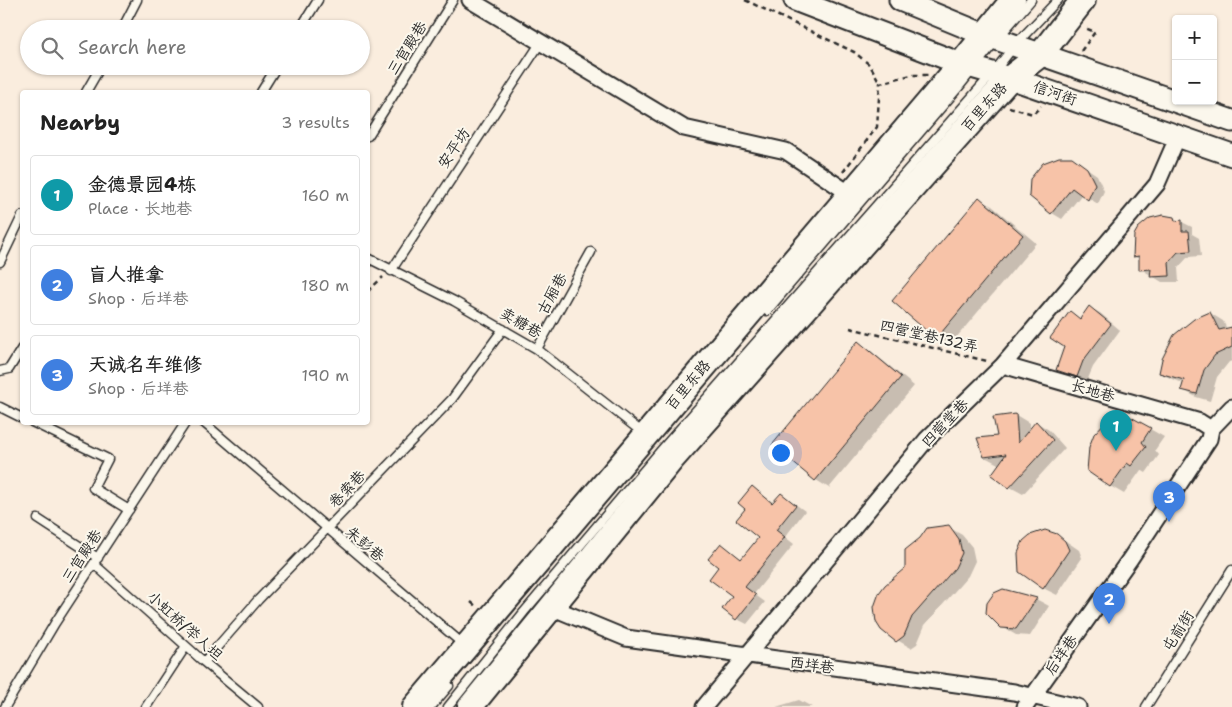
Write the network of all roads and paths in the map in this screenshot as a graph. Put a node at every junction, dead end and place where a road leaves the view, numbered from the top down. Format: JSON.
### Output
{"nodes":[{"id":1,"x":137,"y":0,"type":"edge"},
{"id":2,"x":318,"y":0,"type":"edge"},
{"id":3,"x":453,"y":0,"type":"edge"},
{"id":4,"x":470,"y":0,"type":"edge"},
{"id":5,"x":745,"y":0,"type":"edge"},
{"id":6,"x":795,"y":0,"type":"edge"},
{"id":7,"x":900,"y":0,"type":"edge"},
{"id":8,"x":1013,"y":0,"type":"edge"},
{"id":9,"x":1031,"y":0,"type":"edge"},
{"id":10,"x":1058,"y":0,"type":"edge"},
{"id":11,"x":1083,"y":0,"type":"edge"},
{"id":12,"x":127,"y":20,"type":"edge"},
{"id":13,"x":306,"y":20,"type":"edge"},
{"id":14,"x":999,"y":40,"type":"junction"},
{"id":15,"x":541,"y":42,"type":"junction"},
{"id":16,"x":1041,"y":54,"type":"junction"},
{"id":17,"x":985,"y":71,"type":"junction"},
{"id":18,"x":96,"y":75,"type":"edge"},
{"id":19,"x":271,"y":75,"type":"edge"},
{"id":20,"x":880,"y":83,"type":"dead end"},
{"id":21,"x":89,"y":90,"type":"edge"},
{"id":22,"x":262,"y":90,"type":"edge"},
{"id":23,"x":1232,"y":122,"type":"edge"},
{"id":24,"x":370,"y":133,"type":"edge"},
{"id":25,"x":1178,"y":136,"type":"junction"},
{"id":26,"x":1232,"y":155,"type":"edge"},
{"id":27,"x":850,"y":194,"type":"junction"},
{"id":28,"x":20,"y":220,"type":"edge"},
{"id":29,"x":591,"y":252,"type":"dead end"},
{"id":30,"x":370,"y":259,"type":"edge"},
{"id":31,"x":0,"y":262,"type":"edge"},
{"id":32,"x":391,"y":271,"type":"junction"},
{"id":33,"x":370,"y":289,"type":"edge"},
{"id":34,"x":764,"y":314,"type":"dead end"},
{"id":35,"x":850,"y":328,"type":"dead end"},
{"id":36,"x":503,"y":329,"type":"junction"},
{"id":37,"x":537,"y":348,"type":"junction"},
{"id":38,"x":20,"y":351,"type":"edge"},
{"id":39,"x":1003,"y":365,"type":"junction"},
{"id":40,"x":0,"y":371,"type":"edge"},
{"id":41,"x":0,"y":407,"type":"edge"},
{"id":42,"x":1232,"y":407,"type":"edge"},
{"id":43,"x":20,"y":417,"type":"edge"},
{"id":44,"x":38,"y":425,"type":"edge"},
{"id":45,"x":184,"y":425,"type":"edge"},
{"id":46,"x":206,"y":425,"type":"edge"},
{"id":47,"x":1211,"y":429,"type":"junction"},
{"id":48,"x":645,"y":434,"type":"junction"},
{"id":49,"x":129,"y":510,"type":"junction"},
{"id":50,"x":38,"y":519,"type":"dead end"},
{"id":51,"x":327,"y":530,"type":"junction"},
{"id":52,"x":96,"y":561,"type":"junction"},
{"id":53,"x":1232,"y":570,"type":"edge"},
{"id":54,"x":551,"y":607,"type":"junction"},
{"id":55,"x":186,"y":646,"type":"junction"},
{"id":56,"x":466,"y":646,"type":"junction"},
{"id":57,"x":747,"y":656,"type":"junction"},
{"id":58,"x":204,"y":662,"type":"junction"},
{"id":59,"x":456,"y":677,"type":"dead end"},
{"id":60,"x":1028,"y":702,"type":"edge"},
{"id":61,"x":5,"y":707,"type":"edge"},
{"id":62,"x":146,"y":707,"type":"edge"},
{"id":63,"x":258,"y":707,"type":"edge"},
{"id":64,"x":415,"y":707,"type":"edge"},
{"id":65,"x":431,"y":707,"type":"edge"},
{"id":66,"x":448,"y":707,"type":"edge"},
{"id":67,"x":470,"y":707,"type":"edge"},
{"id":68,"x":704,"y":707,"type":"edge"},
{"id":69,"x":1078,"y":707,"type":"edge"},
{"id":70,"x":1146,"y":707,"type":"edge"}],
"edges":[{"from":1,"to":12,"type":"lane"},
{"from":2,"to":13,"type":"lane"},
{"from":3,"to":24,"type":"lane","name":"三官殿巷"},
{"from":4,"to":15,"type":"street"},
{"from":5,"to":20,"type":"path"},
{"from":6,"to":17,"type":"main road","name":"信河街"},
{"from":7,"to":14,"type":"main road"},
{"from":8,"to":14,"type":"main road"},
{"from":9,"to":14,"type":"lane"},
{"from":10,"to":14,"type":"lane"},
{"from":11,"to":16,"type":"main road"},
{"from":14,"to":16,"type":"main road"},
{"from":14,"to":17,"type":"main road"},
{"from":14,"to":17,"type":"lane"},
{"from":15,"to":27,"type":"street"},
{"from":15,"to":32,"type":"lane","name":"安平坊"},
{"from":16,"to":17,"type":"main road"},
{"from":16,"to":23,"type":"main road"},
{"from":17,"to":25,"type":"main road","name":"信河街"},
{"from":17,"to":27,"type":"main road","name":"百里东路"},
{"from":17,"to":34,"type":"lane"},
{"from":17,"to":54,"type":"main road","name":"百里东路"},
{"from":17,"to":66,"type":"lane"},
{"from":18,"to":21,"type":"lane"},
{"from":19,"to":22,"type":"lane"},
{"from":25,"to":26,"type":"main road","name":"信河街"},
{"from":25,"to":39,"type":"street","name":"四营堂巷"},
{"from":27,"to":48,"type":"main road","name":"百里东路"},
{"from":28,"to":31,"type":"lane"},
{"from":29,"to":37,"type":"lane","name":"古厢巷"},
{"from":30,"to":32,"type":"lane","name":"卖糖巷"},
{"from":32,"to":33,"type":"path"},
{"from":32,"to":36,"type":"lane","name":"卖糖巷"},
{"from":35,"to":39,"type":"path","name":"四营堂巷132弄"},
{"from":36,"to":37,"type":"lane","name":"卖糖巷"},
{"from":36,"to":51,"type":"lane","name":"卷索巷"},
{"from":37,"to":48,"type":"lane","name":"卖糖巷"},
{"from":38,"to":40,"type":"lane"},
{"from":39,"to":47,"type":"street","name":"长地巷"},
{"from":39,"to":57,"type":"street","name":"四营堂巷"},
{"from":41,"to":43,"type":"lane"},
{"from":42,"to":47,"type":"street","name":"后垟巷"},
{"from":44,"to":49,"type":"lane"},
{"from":45,"to":49,"type":"lane","name":"三官殿巷"},
{"from":46,"to":51,"type":"lane","name":"朱彭巷"},
{"from":47,"to":60,"type":"street","name":"后垟巷"},
{"from":48,"to":56,"type":"main road","name":"百里东路"},
{"from":49,"to":52,"type":"lane","name":"三官殿巷"},
{"from":50,"to":52,"type":"lane","name":"小虹桥/举人坦"},
{"from":51,"to":56,"type":"lane","name":"朱彭巷"},
{"from":51,"to":58,"type":"lane","name":"卷索巷"},
{"from":52,"to":55,"type":"lane","name":"小虹桥/举人坦"},
{"from":52,"to":61,"type":"lane","name":"三官殿巷"},
{"from":53,"to":70,"type":"lane","name":"屯前街"},
{"from":54,"to":57,"type":"street","name":"西垟巷"},
{"from":54,"to":67,"type":"main road","name":"百里东路"},
{"from":55,"to":58,"type":"lane","name":"小虹桥/举人坦"},
{"from":55,"to":62,"type":"lane"},
{"from":56,"to":64,"type":"main road","name":"百里东路"},
{"from":57,"to":60,"type":"street","name":"西垟巷"},
{"from":57,"to":68,"type":"street","name":"四营堂巷"},
{"from":58,"to":63,"type":"lane","name":"小虹桥/举人坦"},
{"from":59,"to":65,"type":"lane"},
{"from":60,"to":69,"type":"street","name":"西垟巷"}]}
